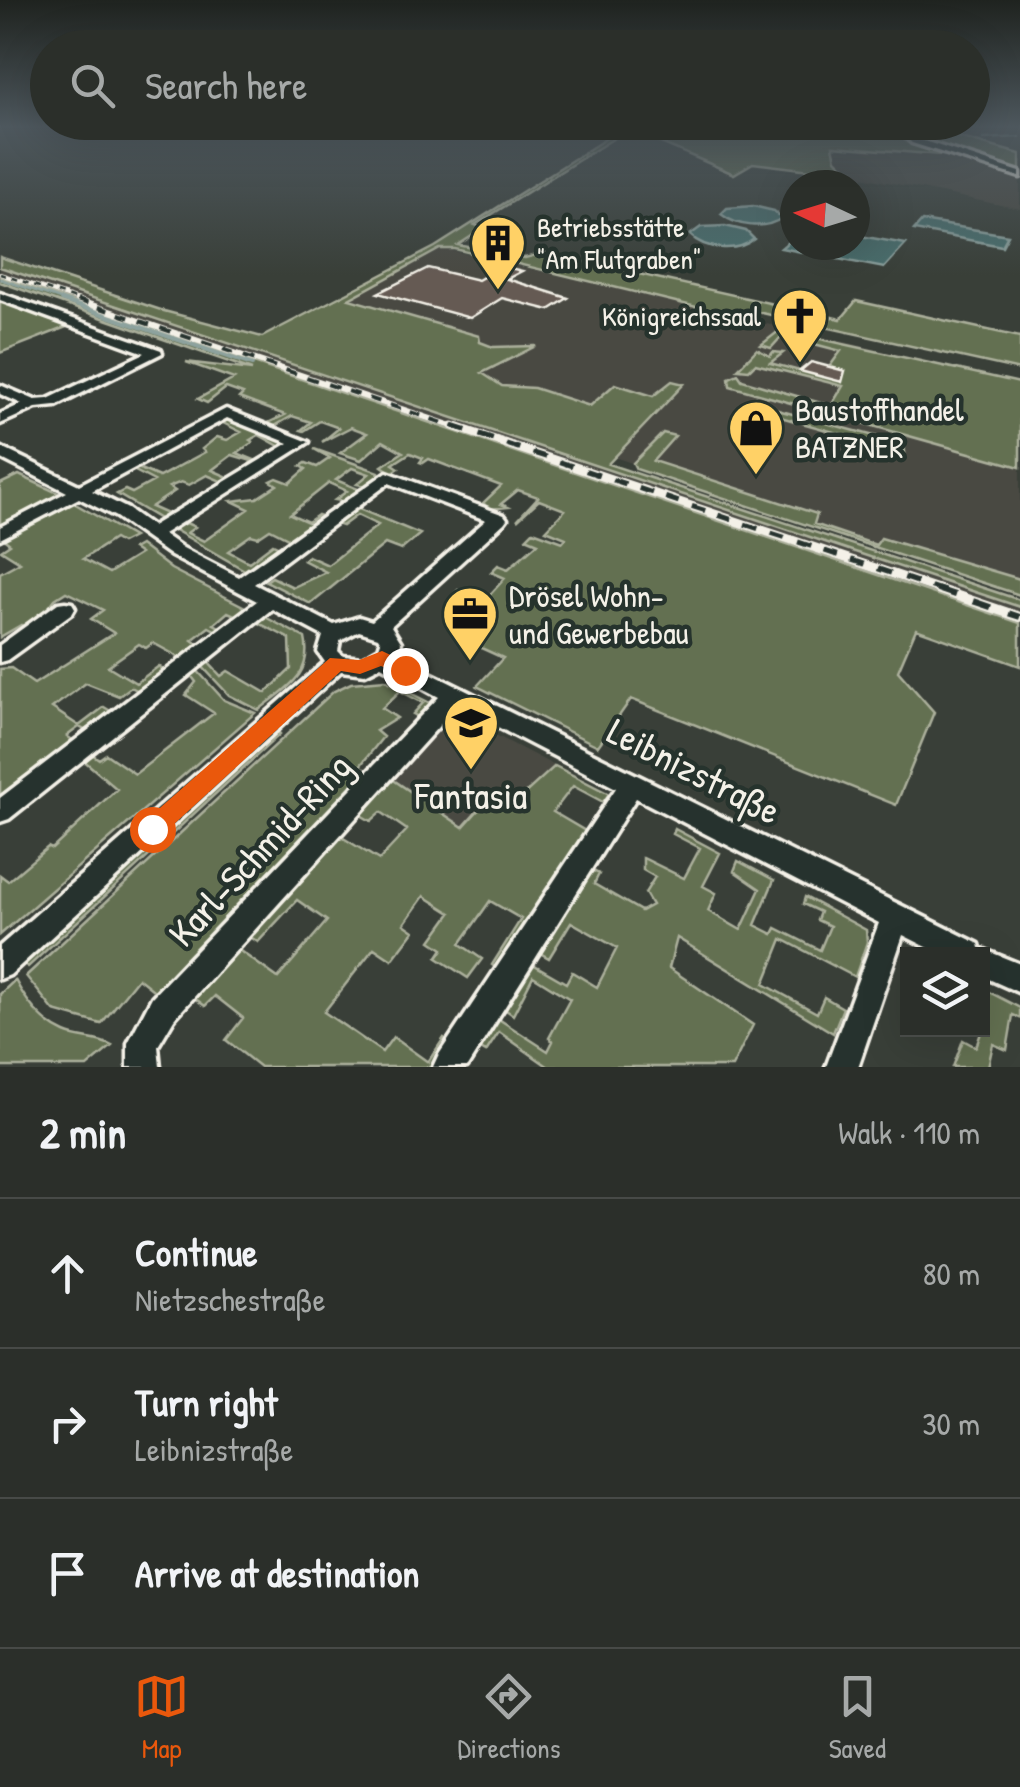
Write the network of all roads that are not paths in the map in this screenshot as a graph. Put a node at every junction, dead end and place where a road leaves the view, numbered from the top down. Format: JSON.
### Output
{"nodes":[{"id":1,"x":0,"y":296,"type":"edge"},
{"id":2,"x":0,"y":390,"type":"edge"},
{"id":3,"x":34,"y":404,"type":"junction"},
{"id":4,"x":0,"y":420,"type":"edge"},
{"id":5,"x":0,"y":452,"type":"edge"},
{"id":6,"x":80,"y":492,"type":"junction"},
{"id":7,"x":153,"y":533,"type":"junction"},
{"id":8,"x":0,"y":534,"type":"edge"},
{"id":9,"x":239,"y":586,"type":"junction"},
{"id":10,"x":270,"y":600,"type":"junction"},
{"id":11,"x":65,"y":608,"type":"dead end"},
{"id":12,"x":378,"y":626,"type":"junction"},
{"id":13,"x":336,"y":649,"type":"junction"},
{"id":14,"x":0,"y":655,"type":"edge"},
{"id":15,"x":382,"y":658,"type":"junction"},
{"id":16,"x":455,"y":694,"type":"junction"},
{"id":17,"x":632,"y":784,"type":"junction"},
{"id":18,"x":0,"y":812,"type":"edge"},
{"id":19,"x":895,"y":918,"type":"junction"},
{"id":20,"x":955,"y":947,"type":"edge"},
{"id":21,"x":990,"y":965,"type":"edge"},
{"id":22,"x":0,"y":966,"type":"edge"},
{"id":23,"x":1020,"y":980,"type":"edge"},
{"id":24,"x":144,"y":1067,"type":"edge"},
{"id":25,"x":450,"y":1067,"type":"edge"},
{"id":26,"x":842,"y":1067,"type":"edge"}],
"edges":[{"from":1,"to":3,"type":"street"},
{"from":2,"to":3,"type":"street"},
{"from":3,"to":4,"type":"street"},
{"from":5,"to":6,"type":"street"},
{"from":6,"to":7,"type":"street"},
{"from":6,"to":7,"type":"street"},
{"from":6,"to":8,"type":"street"},
{"from":7,"to":9,"type":"street"},
{"from":9,"to":10,"type":"street"},
{"from":9,"to":12,"type":"street"},
{"from":10,"to":13,"type":"street"},
{"from":10,"to":18,"type":"street"},
{"from":11,"to":14,"type":"street"},
{"from":12,"to":13,"type":"street"},
{"from":12,"to":15,"type":"street"},
{"from":13,"to":15,"type":"street"},
{"from":13,"to":22,"type":"street"},
{"from":15,"to":16,"type":"street","name":"Leibnizstraße"},
{"from":16,"to":17,"type":"street","name":"Leibnizstraße"},
{"from":16,"to":24,"type":"street","name":"Karl-Schmid-Ring"},
{"from":17,"to":19,"type":"street","name":"Leibnizstraße"},
{"from":17,"to":25,"type":"street"},
{"from":19,"to":20,"type":"street","name":"Leibnizstraße"},
{"from":19,"to":26,"type":"street"},
{"from":21,"to":23,"type":"street"}]}
